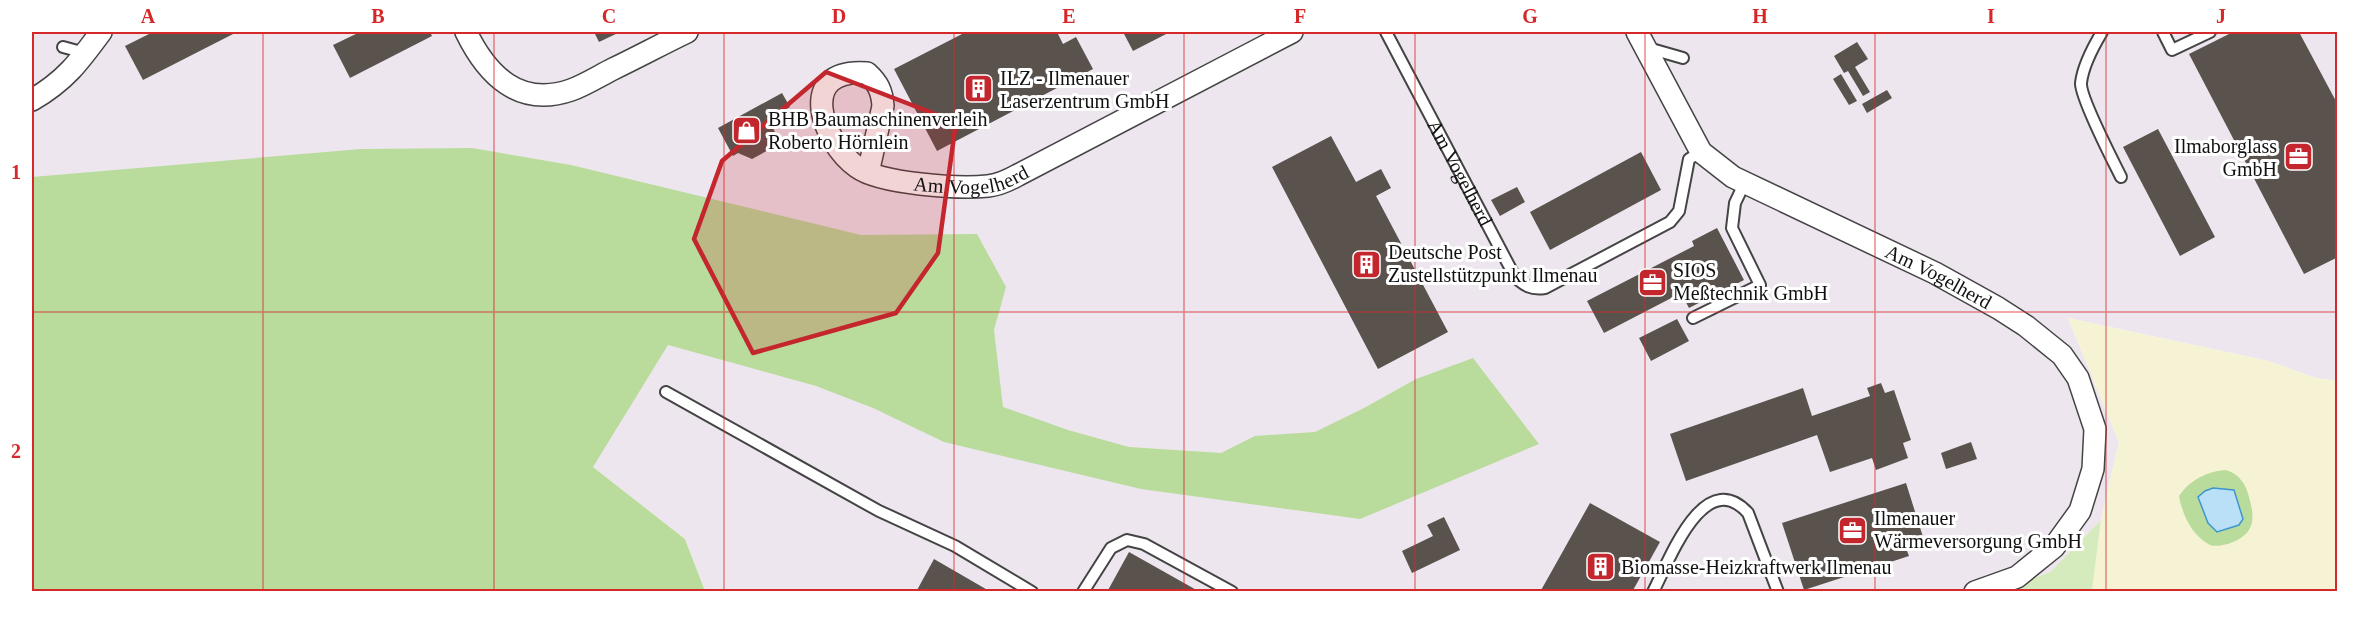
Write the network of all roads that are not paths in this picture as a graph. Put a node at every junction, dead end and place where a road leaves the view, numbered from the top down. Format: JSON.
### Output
{"nodes":[{"id":1,"x":101,"y":32,"type":"edge"},
{"id":2,"x":465,"y":32,"type":"edge"},
{"id":3,"x":687,"y":32,"type":"edge"},
{"id":4,"x":1292,"y":32,"type":"edge"},
{"id":5,"x":1386,"y":32,"type":"edge"},
{"id":6,"x":2102,"y":32,"type":"edge"},
{"id":7,"x":2163,"y":32,"type":"edge"},
{"id":8,"x":2210,"y":32,"type":"edge"},
{"id":9,"x":1641,"y":39,"type":"edge"},
{"id":10,"x":63,"y":47,"type":"dead end"},
{"id":11,"x":86,"y":54,"type":"junction"},
{"id":12,"x":1683,"y":58,"type":"dead end"},
{"id":13,"x":32,"y":100,"type":"edge"},
{"id":14,"x":1701,"y":152,"type":"junction"},
{"id":15,"x":868,"y":174,"type":"dead end"},
{"id":16,"x":2121,"y":177,"type":"dead end"},
{"id":17,"x":1745,"y":182,"type":"junction"},
{"id":18,"x":1694,"y":318,"type":"dead end"},
{"id":19,"x":666,"y":392,"type":"dead end"},
{"id":20,"x":1032,"y":591,"type":"edge"},
{"id":21,"x":1083,"y":591,"type":"edge"},
{"id":22,"x":1232,"y":591,"type":"edge"},
{"id":23,"x":1653,"y":591,"type":"edge"},
{"id":24,"x":1778,"y":591,"type":"edge"},
{"id":25,"x":1975,"y":591,"type":"edge"}],
"edges":[{"from":1,"to":11,"type":"street"},
{"from":2,"to":3,"type":"street"},
{"from":4,"to":15,"type":"street","name":"Am Vogelherd"},
{"from":5,"to":14,"type":"lane","name":"Am Vogelherd"},
{"from":6,"to":16,"type":"lane"},
{"from":7,"to":8,"type":"lane"},
{"from":9,"to":12,"type":"lane"},
{"from":9,"to":14,"type":"street","name":"Am Vogelherd"},
{"from":10,"to":11,"type":"lane"},
{"from":11,"to":13,"type":"street"},
{"from":14,"to":17,"type":"street","name":"Am Vogelherd"},
{"from":17,"to":18,"type":"lane"},
{"from":17,"to":25,"type":"street","name":"Am Vogelherd"},
{"from":19,"to":20,"type":"lane"},
{"from":21,"to":22,"type":"lane"},
{"from":23,"to":24,"type":"lane"}]}
